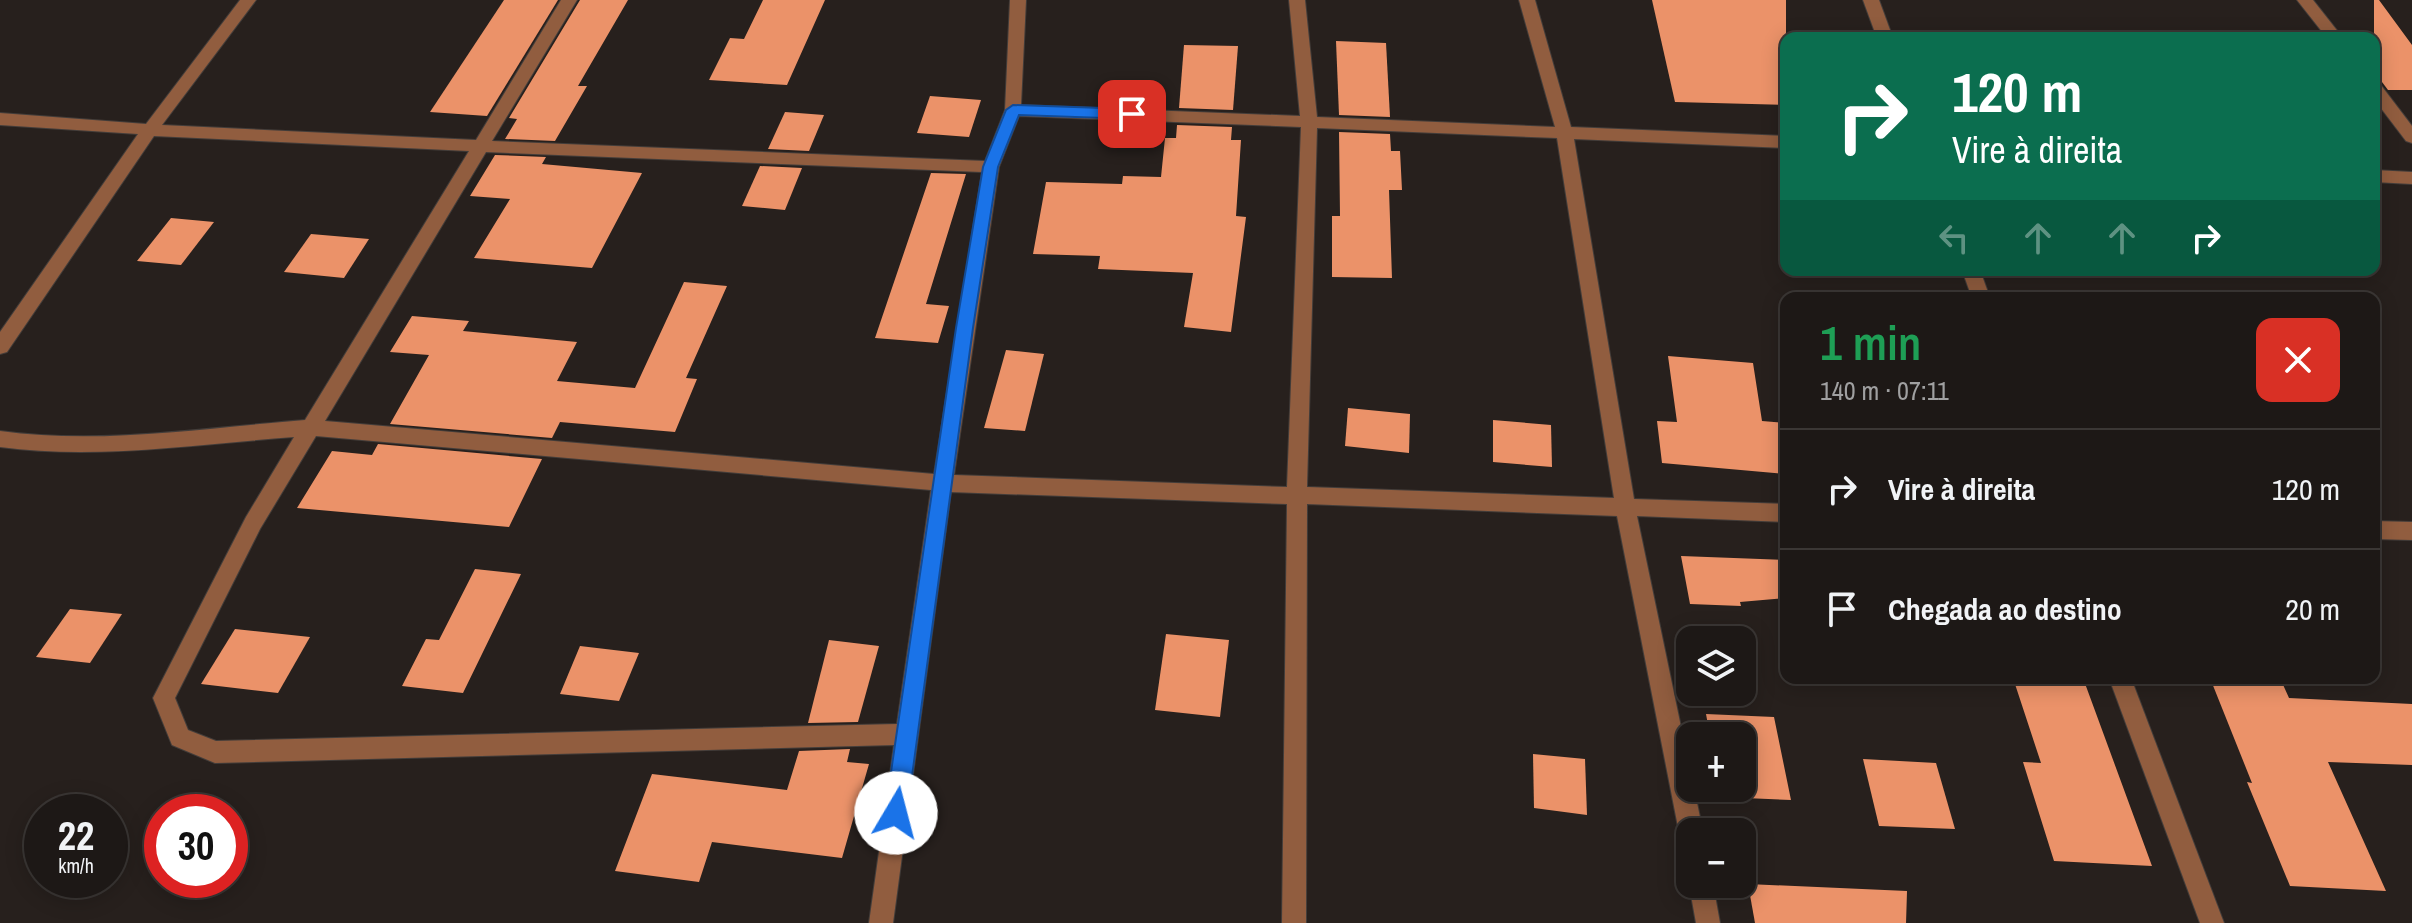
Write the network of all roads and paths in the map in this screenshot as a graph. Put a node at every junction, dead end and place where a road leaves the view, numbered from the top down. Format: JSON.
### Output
{"nodes":[{"id":1,"x":248,"y":0,"type":"edge"},
{"id":2,"x":569,"y":0,"type":"edge"},
{"id":3,"x":1018,"y":0,"type":"edge"},
{"id":4,"x":1297,"y":0,"type":"edge"},
{"id":5,"x":1527,"y":0,"type":"edge"},
{"id":6,"x":1871,"y":0,"type":"edge"},
{"id":7,"x":2305,"y":0,"type":"edge"},
{"id":8,"x":1883,"y":32,"type":"edge"},
{"id":9,"x":2330,"y":32,"type":"edge"},
{"id":10,"x":2380,"y":96,"type":"edge"},
{"id":11,"x":1013,"y":110,"type":"junction"},
{"id":12,"x":0,"y":119,"type":"edge"},
{"id":13,"x":1309,"y":121,"type":"junction"},
{"id":14,"x":149,"y":131,"type":"junction"},
{"id":15,"x":1564,"y":131,"type":"junction"},
{"id":16,"x":2412,"y":137,"type":"edge"},
{"id":17,"x":1780,"y":142,"type":"edge"},
{"id":18,"x":482,"y":144,"type":"junction"},
{"id":19,"x":991,"y":167,"type":"junction"},
{"id":20,"x":2380,"y":176,"type":"edge"},
{"id":21,"x":2412,"y":178,"type":"edge"},
{"id":22,"x":0,"y":347,"type":"edge"},
{"id":23,"x":310,"y":428,"type":"junction"},
{"id":24,"x":0,"y":439,"type":"edge"},
{"id":25,"x":942,"y":483,"type":"junction"},
{"id":26,"x":1297,"y":495,"type":"junction"},
{"id":27,"x":1625,"y":506,"type":"junction"},
{"id":28,"x":1780,"y":513,"type":"edge"},
{"id":29,"x":2380,"y":530,"type":"edge"},
{"id":30,"x":2412,"y":531,"type":"edge"},
{"id":31,"x":2122,"y":684,"type":"edge"},
{"id":32,"x":908,"y":734,"type":"junction"},
{"id":33,"x":1688,"y":818,"type":"edge"},
{"id":34,"x":1704,"y":898,"type":"edge"},
{"id":35,"x":881,"y":923,"type":"edge"},
{"id":36,"x":1294,"y":923,"type":"edge"},
{"id":37,"x":1708,"y":923,"type":"edge"},
{"id":38,"x":2212,"y":923,"type":"edge"}],
"edges":[{"from":1,"to":14,"type":"street"},
{"from":2,"to":18,"type":"street"},
{"from":3,"to":11,"type":"street"},
{"from":4,"to":13,"type":"street"},
{"from":5,"to":15,"type":"street"},
{"from":6,"to":8,"type":"street"},
{"from":7,"to":9,"type":"street"},
{"from":10,"to":16,"type":"street"},
{"from":11,"to":13,"type":"street"},
{"from":11,"to":19,"type":"street"},
{"from":12,"to":14,"type":"street"},
{"from":13,"to":15,"type":"street"},
{"from":13,"to":26,"type":"street"},
{"from":14,"to":18,"type":"street"},
{"from":14,"to":22,"type":"street"},
{"from":15,"to":17,"type":"street"},
{"from":15,"to":27,"type":"street"},
{"from":18,"to":19,"type":"street"},
{"from":18,"to":23,"type":"street"},
{"from":19,"to":25,"type":"street"},
{"from":20,"to":21,"type":"street"},
{"from":23,"to":24,"type":"street"},
{"from":23,"to":25,"type":"street"},
{"from":23,"to":32,"type":"street"},
{"from":25,"to":26,"type":"street"},
{"from":25,"to":32,"type":"street"},
{"from":26,"to":27,"type":"street"},
{"from":26,"to":36,"type":"street"},
{"from":27,"to":28,"type":"street"},
{"from":27,"to":33,"type":"street"},
{"from":29,"to":30,"type":"street"},
{"from":31,"to":38,"type":"street"},
{"from":32,"to":35,"type":"street"},
{"from":34,"to":37,"type":"street"}]}
